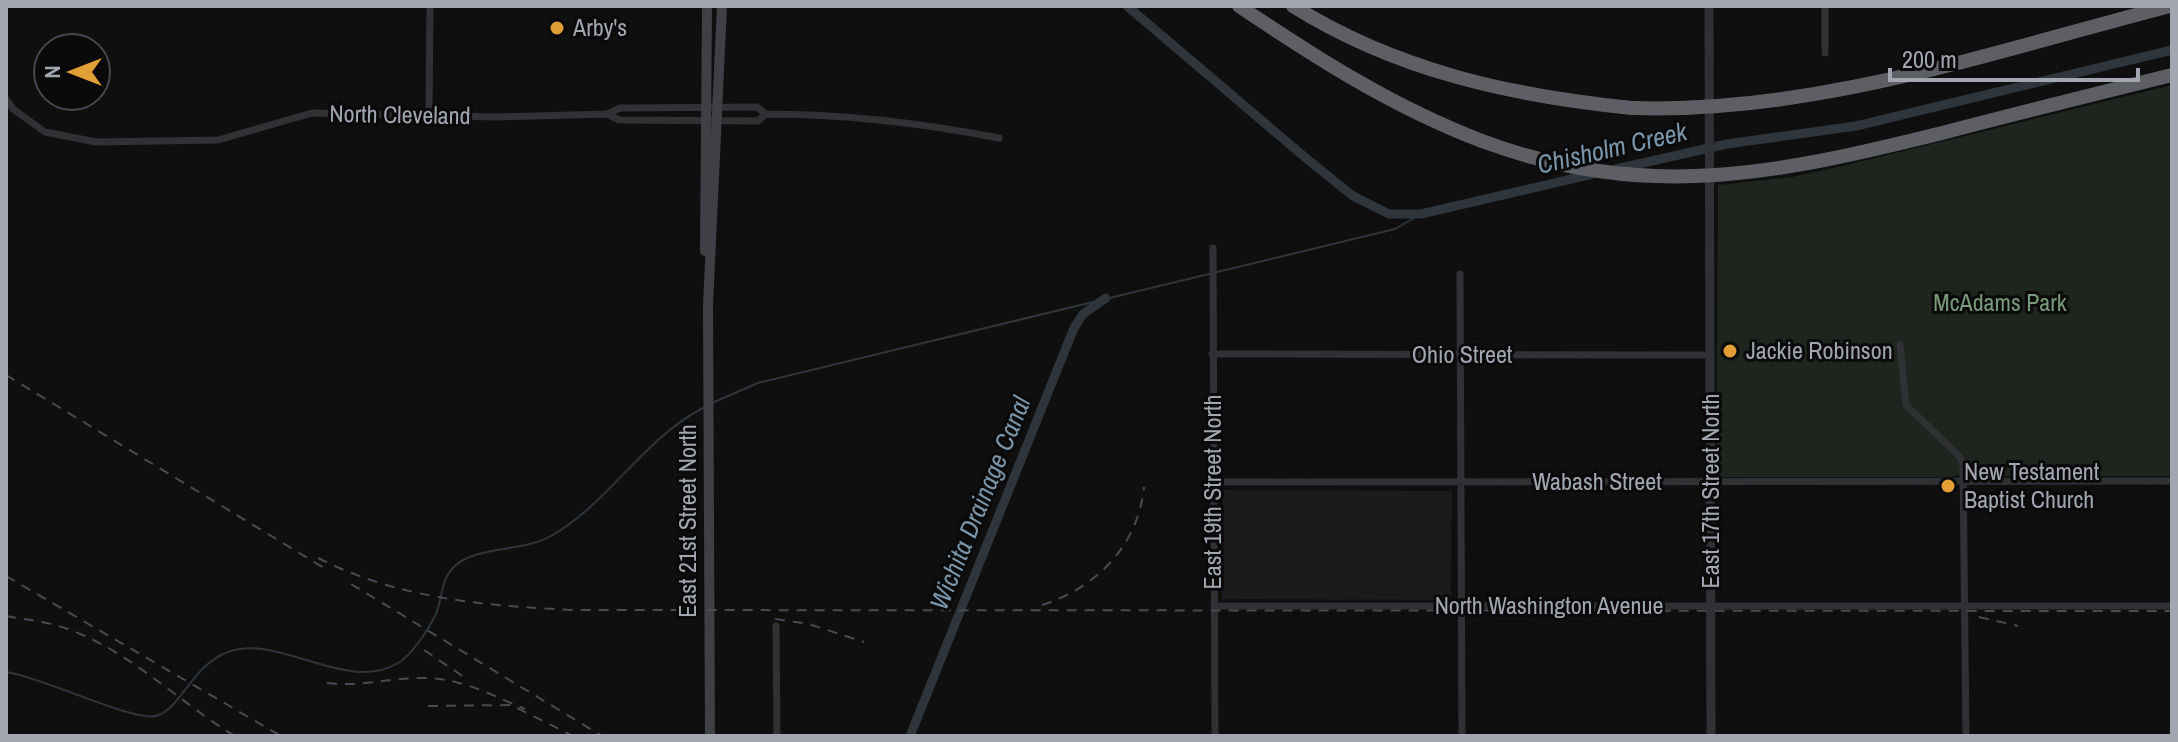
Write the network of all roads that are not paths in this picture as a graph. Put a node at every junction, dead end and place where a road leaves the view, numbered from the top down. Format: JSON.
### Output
{"nodes":[{"id":1,"x":430,"y":6,"type":"edge"},
{"id":2,"x":707,"y":6,"type":"edge"},
{"id":3,"x":722,"y":6,"type":"edge"},
{"id":4,"x":1239,"y":6,"type":"edge"},
{"id":5,"x":1293,"y":6,"type":"edge"},
{"id":6,"x":1709,"y":6,"type":"edge"},
{"id":7,"x":1825,"y":6,"type":"edge"},
{"id":8,"x":2170,"y":6,"type":"edge"},
{"id":9,"x":1825,"y":53,"type":"dead end"},
{"id":10,"x":2172,"y":75,"type":"edge"},
{"id":11,"x":6,"y":99,"type":"edge"},
{"id":12,"x":706,"y":107,"type":"junction"},
{"id":13,"x":719,"y":107,"type":"junction"},
{"id":14,"x":607,"y":114,"type":"junction"},
{"id":15,"x":766,"y":114,"type":"junction"},
{"id":16,"x":429,"y":116,"type":"junction"},
{"id":17,"x":706,"y":121,"type":"junction"},
{"id":18,"x":718,"y":121,"type":"junction"},
{"id":19,"x":999,"y":138,"type":"dead end"},
{"id":20,"x":1213,"y":248,"type":"dead end"},
{"id":21,"x":1460,"y":274,"type":"dead end"},
{"id":22,"x":708,"y":305,"type":"junction"},
{"id":23,"x":1900,"y":345,"type":"dead end"},
{"id":24,"x":1212,"y":354,"type":"junction"},
{"id":25,"x":1462,"y":355,"type":"junction"},
{"id":26,"x":1711,"y":355,"type":"junction"},
{"id":27,"x":1964,"y":481,"type":"junction"},
{"id":28,"x":2172,"y":481,"type":"edge"},
{"id":29,"x":1213,"y":482,"type":"junction"},
{"id":30,"x":1462,"y":482,"type":"junction"},
{"id":31,"x":1710,"y":482,"type":"junction"},
{"id":32,"x":1965,"y":604,"type":"junction"},
{"id":33,"x":1462,"y":605,"type":"junction"},
{"id":34,"x":1214,"y":606,"type":"junction"},
{"id":35,"x":1711,"y":606,"type":"junction"},
{"id":36,"x":2172,"y":606,"type":"edge"},
{"id":37,"x":776,"y":626,"type":"dead end"},
{"id":38,"x":710,"y":736,"type":"edge"},
{"id":39,"x":777,"y":736,"type":"edge"},
{"id":40,"x":1215,"y":736,"type":"edge"},
{"id":41,"x":1462,"y":736,"type":"edge"},
{"id":42,"x":1711,"y":736,"type":"edge"},
{"id":43,"x":1966,"y":736,"type":"edge"}],
"edges":[{"from":1,"to":16,"type":"street"},
{"from":2,"to":12,"type":"main road","name":"East 21st Street North"},
{"from":3,"to":13,"type":"main road","name":"East 21st Street North"},
{"from":4,"to":10,"type":"highway","bridge":true},
{"from":5,"to":8,"type":"highway","bridge":true},
{"from":6,"to":26,"type":"street","name":"East 17th Street North"},
{"from":7,"to":9,"type":"street"},
{"from":11,"to":16,"type":"street","name":"North Cleveland"},
{"from":12,"to":13,"type":"street","name":"North Cleveland"},
{"from":12,"to":14,"type":"street","name":"North Cleveland"},
{"from":12,"to":17,"type":"main road","name":"East 21st Street North"},
{"from":13,"to":15,"type":"street","name":"North Cleveland"},
{"from":13,"to":18,"type":"main road","name":"East 21st Street North"},
{"from":14,"to":16,"type":"street","name":"North Cleveland"},
{"from":14,"to":17,"type":"street","name":"North Cleveland"},
{"from":15,"to":18,"type":"street","name":"North Cleveland"},
{"from":15,"to":19,"type":"street","name":"North Cleveland"},
{"from":17,"to":18,"type":"street","name":"North Cleveland"},
{"from":17,"to":22,"type":"main road","name":"East 21st Street North"},
{"from":18,"to":22,"type":"main road","name":"East 21st Street North"},
{"from":20,"to":24,"type":"street","name":"East 19th Street North"},
{"from":21,"to":25,"type":"street"},
{"from":22,"to":38,"type":"main road","name":"East 21st Street North"},
{"from":23,"to":27,"type":"street"},
{"from":24,"to":25,"type":"street","name":"Ohio Street"},
{"from":24,"to":29,"type":"street","name":"East 19th Street North"},
{"from":25,"to":26,"type":"street","name":"Ohio Street"},
{"from":25,"to":30,"type":"street"},
{"from":26,"to":31,"type":"street","name":"East 17th Street North"},
{"from":27,"to":28,"type":"street","name":"Wabash Street"},
{"from":27,"to":31,"type":"street","name":"Wabash Street"},
{"from":27,"to":32,"type":"street"},
{"from":29,"to":30,"type":"street","name":"Wabash Street"},
{"from":29,"to":34,"type":"street","name":"East 19th Street North"},
{"from":30,"to":31,"type":"street","name":"Wabash Street"},
{"from":30,"to":33,"type":"street"},
{"from":31,"to":35,"type":"street","name":"East 17th Street North"},
{"from":32,"to":35,"type":"street","name":"North Washington Avenue"},
{"from":32,"to":36,"type":"street","name":"North Washington Avenue"},
{"from":32,"to":43,"type":"street"},
{"from":33,"to":34,"type":"street","name":"North Washington Avenue"},
{"from":33,"to":35,"type":"street","name":"North Washington Avenue"},
{"from":33,"to":41,"type":"street"},
{"from":34,"to":40,"type":"street","name":"East 19th Street North"},
{"from":35,"to":42,"type":"street","name":"East 17th Street North"},
{"from":37,"to":39,"type":"street"}]}
